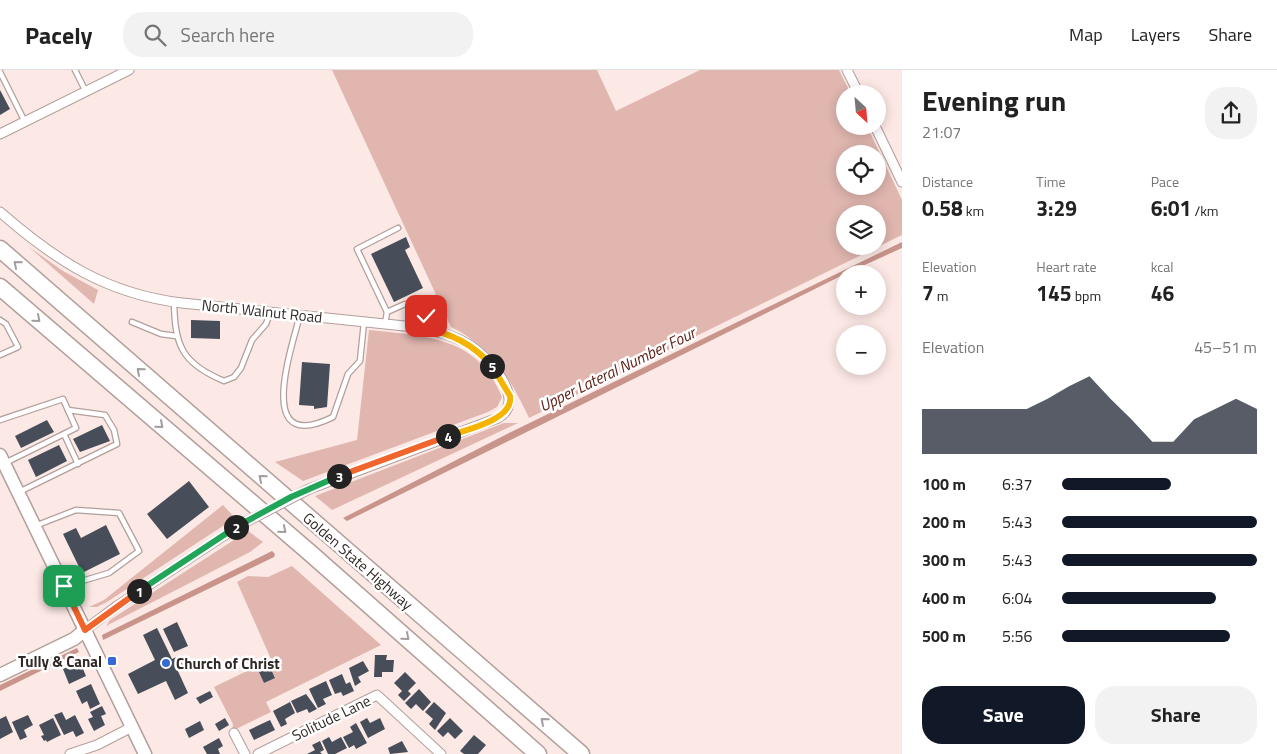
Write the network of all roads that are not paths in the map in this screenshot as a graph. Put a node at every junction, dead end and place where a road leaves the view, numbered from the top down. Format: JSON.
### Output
{"nodes":[{"id":1,"x":75,"y":70,"type":"edge"},
{"id":2,"x":129,"y":70,"type":"edge"},
{"id":3,"x":847,"y":70,"type":"edge"},
{"id":4,"x":0,"y":72,"type":"edge"},
{"id":5,"x":854,"y":85,"type":"edge"},
{"id":6,"x":86,"y":92,"type":"junction"},
{"id":7,"x":25,"y":122,"type":"junction"},
{"id":8,"x":0,"y":134,"type":"edge"},
{"id":9,"x":879,"y":135,"type":"edge"},
{"id":10,"x":902,"y":182,"type":"edge"},
{"id":11,"x":0,"y":212,"type":"edge"},
{"id":12,"x":398,"y":228,"type":"dead end"},
{"id":13,"x":0,"y":249,"type":"edge"},
{"id":14,"x":0,"y":287,"type":"edge"},
{"id":15,"x":435,"y":300,"type":"dead end"},
{"id":16,"x":174,"y":302,"type":"junction"},
{"id":17,"x":418,"y":308,"type":"junction"},
{"id":18,"x":271,"y":311,"type":"junction"},
{"id":19,"x":387,"y":312,"type":"junction"},
{"id":20,"x":300,"y":315,"type":"junction"},
{"id":21,"x":0,"y":320,"type":"edge"},
{"id":22,"x":132,"y":322,"type":"dead end"},
{"id":23,"x":364,"y":322,"type":"junction"},
{"id":24,"x":385,"y":324,"type":"junction"},
{"id":25,"x":424,"y":328,"type":"junction"},
{"id":26,"x":176,"y":336,"type":"junction"},
{"id":27,"x":0,"y":355,"type":"edge"},
{"id":28,"x":68,"y":410,"type":"junction"},
{"id":29,"x":0,"y":420,"type":"edge"},
{"id":30,"x":64,"y":434,"type":"junction"},
{"id":31,"x":2,"y":460,"type":"edge"},
{"id":32,"x":78,"y":464,"type":"junction"},
{"id":33,"x":18,"y":493,"type":"junction"},
{"id":34,"x":35,"y":526,"type":"junction"},
{"id":35,"x":64,"y":586,"type":"junction"},
{"id":36,"x":85,"y":630,"type":"junction"},
{"id":37,"x":0,"y":675,"type":"edge"},
{"id":38,"x":132,"y":727,"type":"junction"},
{"id":39,"x":234,"y":733,"type":"dead end"},
{"id":40,"x":436,"y":752,"type":"edge"},
{"id":41,"x":70,"y":754,"type":"edge"},
{"id":42,"x":145,"y":754,"type":"edge"},
{"id":43,"x":244,"y":754,"type":"edge"},
{"id":44,"x":258,"y":754,"type":"edge"},
{"id":45,"x":538,"y":754,"type":"edge"},
{"id":46,"x":581,"y":754,"type":"edge"}],
"edges":[{"from":1,"to":6,"type":"lane"},
{"from":2,"to":6,"type":"street"},
{"from":3,"to":5,"type":"street"},
{"from":4,"to":7,"type":"lane"},
{"from":6,"to":7,"type":"street"},
{"from":7,"to":8,"type":"street"},
{"from":9,"to":10,"type":"street"},
{"from":11,"to":16,"type":"street","name":"North Walnut Road"},
{"from":12,"to":19,"type":"lane"},
{"from":46,"to":13,"type":"highway","name":"Golden State Highway","one_way":true},
{"from":14,"to":45,"type":"highway","name":"Golden State Highway","one_way":true},
{"from":15,"to":17,"type":"lane"},
{"from":16,"to":18,"type":"street","name":"North Walnut Road"},
{"from":16,"to":26,"type":"lane"},
{"from":17,"to":19,"type":"lane"},
{"from":17,"to":25,"type":"lane"},
{"from":18,"to":20,"type":"street","name":"North Walnut Road"},
{"from":18,"to":26,"type":"lane"},
{"from":19,"to":24,"type":"lane"},
{"from":20,"to":23,"type":"street","name":"North Walnut Road"},
{"from":20,"to":23,"type":"lane"},
{"from":21,"to":27,"type":"lane"},
{"from":22,"to":26,"type":"lane"},
{"from":23,"to":24,"type":"street","name":"North Walnut Road"},
{"from":24,"to":25,"type":"street","name":"North Walnut Road"},
{"from":25,"to":36,"type":"street","name":"North Walnut Road","bridge":true},
{"from":28,"to":29,"type":"lane"},
{"from":28,"to":30,"type":"lane"},
{"from":28,"to":32,"type":"lane"},
{"from":30,"to":31,"type":"lane"},
{"from":30,"to":32,"type":"lane"},
{"from":31,"to":33,"type":"street"},
{"from":32,"to":33,"type":"lane"},
{"from":33,"to":34,"type":"street"},
{"from":34,"to":35,"type":"street"},
{"from":34,"to":35,"type":"lane"},
{"from":35,"to":36,"type":"street"},
{"from":36,"to":37,"type":"street"},
{"from":36,"to":38,"type":"street"},
{"from":38,"to":41,"type":"street"},
{"from":38,"to":42,"type":"street"},
{"from":39,"to":43,"type":"street"},
{"from":40,"to":44,"type":"street","name":"Solitude Lane"}]}
